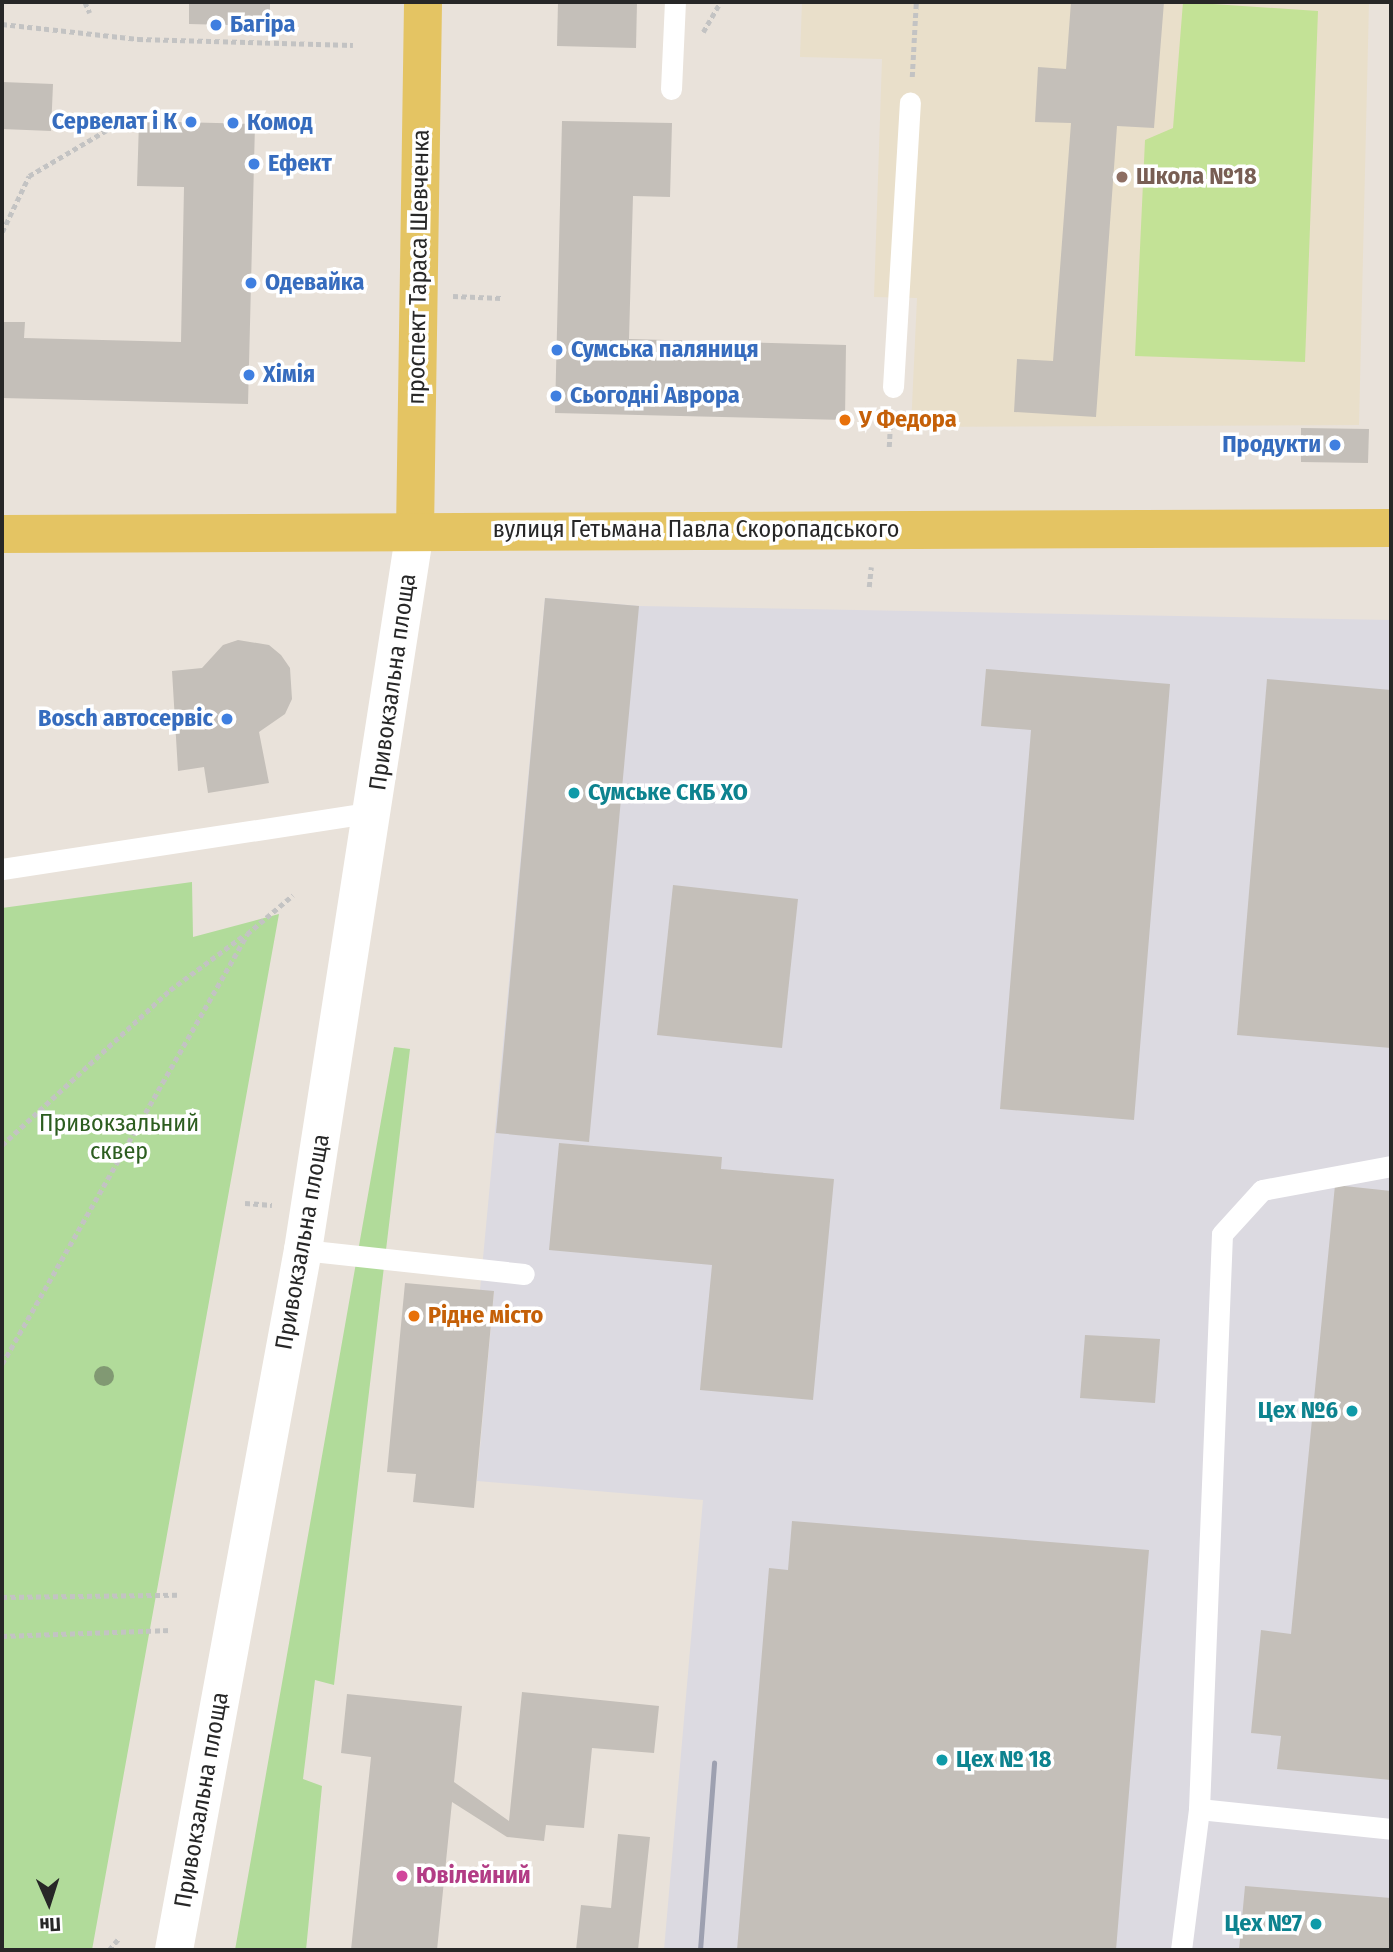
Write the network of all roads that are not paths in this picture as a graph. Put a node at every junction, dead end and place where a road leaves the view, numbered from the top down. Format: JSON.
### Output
{"nodes":[{"id":1,"x":423,"y":2,"type":"edge"},
{"id":2,"x":675,"y":2,"type":"edge"},
{"id":3,"x":671,"y":89,"type":"dead end"},
{"id":4,"x":910,"y":103,"type":"road end"},
{"id":5,"x":893,"y":387,"type":"dead end"},
{"id":6,"x":1391,"y":528,"type":"edge"},
{"id":7,"x":415,"y":531,"type":"junction"},
{"id":8,"x":2,"y":534,"type":"edge"},
{"id":9,"x":374,"y":812,"type":"junction"},
{"id":10,"x":2,"y":869,"type":"edge"},
{"id":11,"x":1391,"y":1166,"type":"edge"},
{"id":12,"x":303,"y":1250,"type":"junction"},
{"id":13,"x":524,"y":1274,"type":"dead end"},
{"id":14,"x":1199,"y":1809,"type":"junction"},
{"id":15,"x":1391,"y":1829,"type":"edge"},
{"id":16,"x":174,"y":1950,"type":"edge"},
{"id":17,"x":1181,"y":1950,"type":"edge"}],
"edges":[{"from":1,"to":7,"type":"main road","name":"проспект Тараса Шевченка"},
{"from":2,"to":3,"type":"lane"},
{"from":4,"to":5,"type":"lane"},
{"from":6,"to":7,"type":"main road","name":"вулиця Гетьмана Павла Скоропадського"},
{"from":7,"to":8,"type":"main road","name":"вулиця Гетьмана Павла Скоропадського"},
{"from":7,"to":9,"type":"main road","name":"Привокзальна площа"},
{"from":9,"to":10,"type":"lane"},
{"from":9,"to":12,"type":"main road","name":"Привокзальна площа"},
{"from":11,"to":14,"type":"lane"},
{"from":12,"to":13,"type":"lane"},
{"from":12,"to":16,"type":"main road","name":"Привокзальна площа"},
{"from":14,"to":15,"type":"lane"},
{"from":14,"to":17,"type":"lane"}]}
